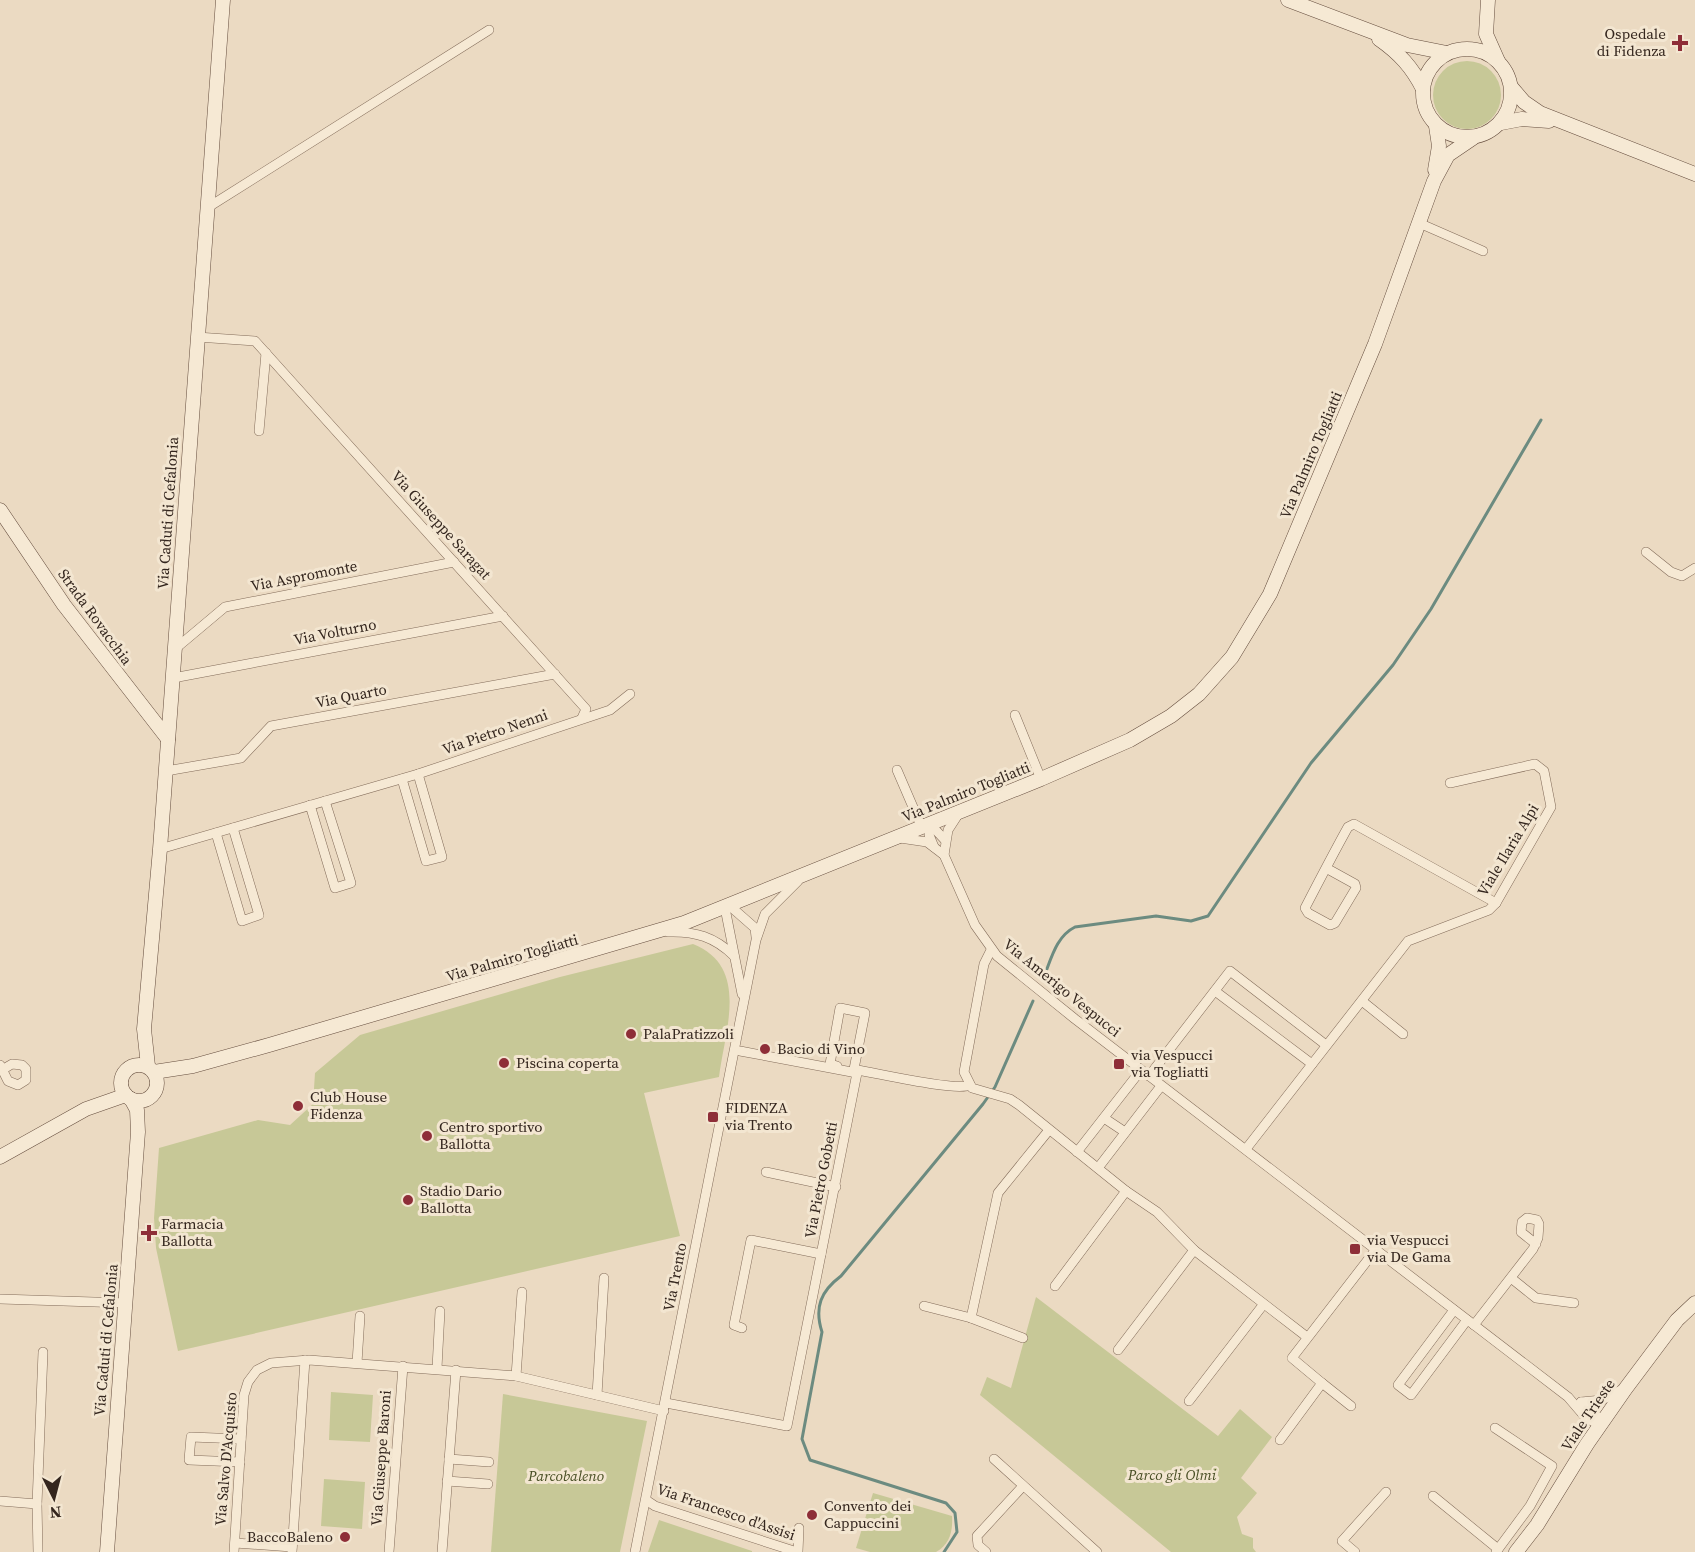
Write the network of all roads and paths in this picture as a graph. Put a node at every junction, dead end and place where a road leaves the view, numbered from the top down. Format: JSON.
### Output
{"nodes":[{"id":1,"x":223,"y":0,"type":"edge"},
{"id":2,"x":1288,"y":0,"type":"edge"},
{"id":3,"x":1488,"y":0,"type":"edge"},
{"id":4,"x":1486,"y":18,"type":"junction"},
{"id":5,"x":1362,"y":28,"type":"junction"},
{"id":6,"x":489,"y":30,"type":"dead end"},
{"id":7,"x":1462,"y":49,"type":"junction"},
{"id":8,"x":1448,"y":53,"type":"junction"},
{"id":9,"x":1499,"y":62,"type":"junction"},
{"id":10,"x":1512,"y":88,"type":"junction"},
{"id":11,"x":1423,"y":89,"type":"junction"},
{"id":12,"x":1501,"y":123,"type":"junction"},
{"id":13,"x":1565,"y":124,"type":"junction"},
{"id":14,"x":1436,"y":126,"type":"junction"},
{"id":15,"x":1473,"y":138,"type":"junction"},
{"id":16,"x":1695,"y":174,"type":"edge"},
{"id":17,"x":1434,"y":181,"type":"junction"},
{"id":18,"x":207,"y":208,"type":"junction"},
{"id":19,"x":1419,"y":224,"type":"junction"},
{"id":20,"x":1483,"y":251,"type":"dead end"},
{"id":21,"x":197,"y":337,"type":"junction"},
{"id":22,"x":266,"y":353,"type":"junction"},
{"id":23,"x":259,"y":431,"type":"dead end"},
{"id":24,"x":0,"y":510,"type":"edge"},
{"id":25,"x":1646,"y":552,"type":"dead end"},
{"id":26,"x":454,"y":562,"type":"junction"},
{"id":27,"x":1695,"y":568,"type":"edge"},
{"id":28,"x":502,"y":616,"type":"junction"},
{"id":29,"x":175,"y":649,"type":"junction"},
{"id":30,"x":555,"y":674,"type":"junction"},
{"id":31,"x":173,"y":678,"type":"junction"},
{"id":32,"x":630,"y":694,"type":"dead end"},
{"id":33,"x":1015,"y":715,"type":"dead end"},
{"id":34,"x":582,"y":718,"type":"junction"},
{"id":35,"x":168,"y":739,"type":"junction"},
{"id":36,"x":897,"y":770,"type":"dead end"},
{"id":37,"x":166,"y":771,"type":"junction"},
{"id":38,"x":418,"y":774,"type":"junction"},
{"id":39,"x":402,"y":778,"type":"junction"},
{"id":40,"x":1041,"y":779,"type":"junction"},
{"id":41,"x":1450,"y":783,"type":"dead end"},
{"id":42,"x":325,"y":801,"type":"junction"},
{"id":43,"x":310,"y":805,"type":"junction"},
{"id":44,"x":958,"y":813,"type":"junction"},
{"id":45,"x":926,"y":826,"type":"junction"},
{"id":46,"x":233,"y":828,"type":"junction"},
{"id":47,"x":216,"y":833,"type":"junction"},
{"id":48,"x":897,"y":838,"type":"junction"},
{"id":49,"x":945,"y":840,"type":"junction"},
{"id":50,"x":934,"y":848,"type":"junction"},
{"id":51,"x":160,"y":849,"type":"junction"},
{"id":52,"x":944,"y":855,"type":"junction"},
{"id":53,"x":1326,"y":868,"type":"junction"},
{"id":54,"x":809,"y":872,"type":"junction"},
{"id":55,"x":1497,"y":903,"type":"junction"},
{"id":56,"x":727,"y":907,"type":"junction"},
{"id":57,"x":651,"y":933,"type":"junction"},
{"id":58,"x":756,"y":940,"type":"junction"},
{"id":59,"x":991,"y":950,"type":"junction"},
{"id":60,"x":736,"y":958,"type":"junction"},
{"id":61,"x":1215,"y":991,"type":"junction"},
{"id":62,"x":1362,"y":1000,"type":"junction"},
{"id":63,"x":743,"y":1008,"type":"junction"},
{"id":64,"x":144,"y":1029,"type":"junction"},
{"id":65,"x":1402,"y":1034,"type":"dead end"},
{"id":66,"x":1326,"y":1045,"type":"junction"},
{"id":67,"x":740,"y":1051,"type":"dead end"},
{"id":68,"x":1312,"y":1064,"type":"junction"},
{"id":69,"x":193,"y":1066,"type":"junction"},
{"id":70,"x":151,"y":1069,"type":"junction"},
{"id":71,"x":128,"y":1070,"type":"junction"},
{"id":72,"x":856,"y":1071,"type":"junction"},
{"id":73,"x":1145,"y":1073,"type":"junction"},
{"id":74,"x":970,"y":1085,"type":"junction"},
{"id":75,"x":1161,"y":1086,"type":"junction"},
{"id":76,"x":153,"y":1094,"type":"junction"},
{"id":77,"x":128,"y":1097,"type":"junction"},
{"id":78,"x":86,"y":1109,"type":"junction"},
{"id":79,"x":1104,"y":1118,"type":"junction"},
{"id":80,"x":1049,"y":1130,"type":"junction"},
{"id":81,"x":138,"y":1132,"type":"junction"},
{"id":82,"x":1125,"y":1132,"type":"junction"},
{"id":83,"x":1246,"y":1149,"type":"junction"},
{"id":84,"x":1077,"y":1152,"type":"junction"},
{"id":85,"x":0,"y":1157,"type":"edge"},
{"id":86,"x":1098,"y":1168,"type":"junction"},
{"id":87,"x":766,"y":1172,"type":"dead end"},
{"id":88,"x":836,"y":1187,"type":"junction"},
{"id":89,"x":1126,"y":1191,"type":"junction"},
{"id":90,"x":1536,"y":1244,"type":"dead end"},
{"id":91,"x":1377,"y":1248,"type":"junction"},
{"id":92,"x":1194,"y":1250,"type":"junction"},
{"id":93,"x":821,"y":1254,"type":"junction"},
{"id":94,"x":604,"y":1278,"type":"dead end"},
{"id":95,"x":1511,"y":1278,"type":"junction"},
{"id":96,"x":1055,"y":1286,"type":"dead end"},
{"id":97,"x":522,"y":1292,"type":"dead end"},
{"id":98,"x":0,"y":1299,"type":"edge"},
{"id":99,"x":126,"y":1303,"type":"junction"},
{"id":100,"x":1695,"y":1303,"type":"edge"},
{"id":101,"x":1574,"y":1304,"type":"dead end"},
{"id":102,"x":1263,"y":1305,"type":"junction"},
{"id":103,"x":924,"y":1306,"type":"dead end"},
{"id":104,"x":1454,"y":1310,"type":"junction"},
{"id":105,"x":440,"y":1311,"type":"dead end"},
{"id":106,"x":360,"y":1316,"type":"dead end"},
{"id":107,"x":972,"y":1318,"type":"junction"},
{"id":108,"x":1470,"y":1323,"type":"junction"},
{"id":109,"x":742,"y":1328,"type":"dead end"},
{"id":110,"x":1307,"y":1337,"type":"junction"},
{"id":111,"x":1023,"y":1338,"type":"dead end"},
{"id":112,"x":1118,"y":1350,"type":"dead end"},
{"id":113,"x":43,"y":1352,"type":"dead end"},
{"id":114,"x":305,"y":1360,"type":"junction"},
{"id":115,"x":357,"y":1363,"type":"junction"},
{"id":116,"x":403,"y":1366,"type":"junction"},
{"id":117,"x":437,"y":1368,"type":"junction"},
{"id":118,"x":257,"y":1370,"type":"joint"},
{"id":119,"x":456,"y":1370,"type":"junction"},
{"id":120,"x":516,"y":1377,"type":"junction"},
{"id":121,"x":1322,"y":1383,"type":"junction"},
{"id":122,"x":1626,"y":1388,"type":"junction"},
{"id":123,"x":597,"y":1395,"type":"junction"},
{"id":124,"x":1568,"y":1397,"type":"junction"},
{"id":125,"x":1189,"y":1401,"type":"dead end"},
{"id":126,"x":1581,"y":1402,"type":"junction"},
{"id":127,"x":1351,"y":1406,"type":"dead end"},
{"id":128,"x":665,"y":1407,"type":"junction"},
{"id":129,"x":1583,"y":1414,"type":"junction"},
{"id":130,"x":1600,"y":1425,"type":"junction"},
{"id":131,"x":1495,"y":1428,"type":"dead end"},
{"id":132,"x":241,"y":1439,"type":"junction"},
{"id":133,"x":1280,"y":1440,"type":"dead end"},
{"id":134,"x":1587,"y":1444,"type":"junction"},
{"id":135,"x":449,"y":1459,"type":"junction"},
{"id":136,"x":994,"y":1459,"type":"dead end"},
{"id":137,"x":240,"y":1462,"type":"junction"},
{"id":138,"x":489,"y":1462,"type":"dead end"},
{"id":139,"x":447,"y":1481,"type":"junction"},
{"id":140,"x":488,"y":1484,"type":"dead end"},
{"id":141,"x":1023,"y":1486,"type":"junction"},
{"id":142,"x":1386,"y":1492,"type":"dead end"},
{"id":143,"x":1433,"y":1496,"type":"dead end"},
{"id":144,"x":646,"y":1500,"type":"junction"},
{"id":145,"x":0,"y":1502,"type":"edge"},
{"id":146,"x":37,"y":1504,"type":"junction"},
{"id":147,"x":799,"y":1528,"type":"dead end"},
{"id":148,"x":235,"y":1548,"type":"edge"},
{"id":149,"x":292,"y":1550,"type":"edge"},
{"id":150,"x":1497,"y":1551,"type":"edge"},
{"id":151,"x":38,"y":1552,"type":"edge"},
{"id":152,"x":107,"y":1552,"type":"edge"},
{"id":153,"x":389,"y":1552,"type":"edge"},
{"id":154,"x":442,"y":1552,"type":"edge"},
{"id":155,"x":635,"y":1552,"type":"edge"},
{"id":156,"x":797,"y":1552,"type":"edge"},
{"id":157,"x":986,"y":1552,"type":"edge"},
{"id":158,"x":1097,"y":1552,"type":"edge"},
{"id":159,"x":1355,"y":1552,"type":"edge"},
{"id":160,"x":1516,"y":1552,"type":"edge"}],
"edges":[{"from":1,"to":18,"type":"street","name":"Via Caduti di Cefalonia"},
{"from":2,"to":5,"type":"street"},
{"from":3,"to":4,"type":"street"},
{"from":4,"to":7,"type":"street"},
{"from":4,"to":9,"type":"street"},
{"from":5,"to":8,"type":"street"},
{"from":5,"to":11,"type":"street"},
{"from":6,"to":18,"type":"street"},
{"from":7,"to":8,"type":"street"},
{"from":7,"to":9,"type":"street"},
{"from":8,"to":11,"type":"street"},
{"from":9,"to":10,"type":"street"},
{"from":10,"to":12,"type":"street"},
{"from":10,"to":13,"type":"street"},
{"from":11,"to":14,"type":"street"},
{"from":12,"to":13,"type":"street"},
{"from":12,"to":15,"type":"street"},
{"from":13,"to":16,"type":"street"},
{"from":14,"to":15,"type":"street"},
{"from":14,"to":17,"type":"street"},
{"from":15,"to":17,"type":"street"},
{"from":17,"to":19,"type":"street","name":"Via Palmiro Togliatti"},
{"from":18,"to":21,"type":"street","name":"Via Caduti di Cefalonia"},
{"from":19,"to":20,"type":"street"},
{"from":19,"to":40,"type":"street","name":"Via Palmiro Togliatti"},
{"from":21,"to":22,"type":"street","name":"Via Giuseppe Saragat"},
{"from":21,"to":29,"type":"street","name":"Via Caduti di Cefalonia"},
{"from":22,"to":23,"type":"street"},
{"from":22,"to":26,"type":"street","name":"Via Giuseppe Saragat"},
{"from":24,"to":35,"type":"street","name":"Strada Rovacchia"},
{"from":25,"to":27,"type":"street"},
{"from":26,"to":28,"type":"street","name":"Via Giuseppe Saragat"},
{"from":26,"to":29,"type":"street","name":"Via Aspromonte"},
{"from":28,"to":30,"type":"street","name":"Via Giuseppe Saragat"},
{"from":28,"to":31,"type":"street","name":"Via Volturno"},
{"from":29,"to":31,"type":"street","name":"Via Caduti di Cefalonia"},
{"from":30,"to":34,"type":"street","name":"Via Giuseppe Saragat"},
{"from":30,"to":37,"type":"street","name":"Via Quarto"},
{"from":31,"to":35,"type":"street","name":"Via Caduti di Cefalonia"},
{"from":32,"to":34,"type":"street","name":"Via Pietro Nenni"},
{"from":33,"to":40,"type":"street"},
{"from":34,"to":38,"type":"street","name":"Via Pietro Nenni"},
{"from":35,"to":37,"type":"street","name":"Via Caduti di Cefalonia"},
{"from":36,"to":45,"type":"street"},
{"from":37,"to":51,"type":"street","name":"Via Caduti di Cefalonia"},
{"from":38,"to":39,"type":"street","name":"Via Pietro Nenni"},
{"from":38,"to":39,"type":"street"},
{"from":39,"to":42,"type":"street","name":"Via Pietro Nenni"},
{"from":40,"to":44,"type":"street","name":"Via Palmiro Togliatti"},
{"from":41,"to":55,"type":"street","name":"Viale Ilaria Alpi"},
{"from":42,"to":43,"type":"street","name":"Via Pietro Nenni"},
{"from":42,"to":43,"type":"street"},
{"from":43,"to":46,"type":"street","name":"Via Pietro Nenni"},
{"from":44,"to":45,"type":"street","name":"Via Palmiro Togliatti"},
{"from":44,"to":49,"type":"street","name":"Via Amerigo Vespucci"},
{"from":45,"to":48,"type":"street","name":"Via Palmiro Togliatti"},
{"from":45,"to":49,"type":"street"},
{"from":45,"to":50,"type":"street"},
{"from":46,"to":47,"type":"street","name":"Via Pietro Nenni"},
{"from":46,"to":47,"type":"street"},
{"from":47,"to":51,"type":"street","name":"Via Pietro Nenni"},
{"from":48,"to":50,"type":"street"},
{"from":48,"to":54,"type":"street","name":"Via Palmiro Togliatti"},
{"from":49,"to":52,"type":"street","name":"Via Amerigo Vespucci"},
{"from":50,"to":52,"type":"street"},
{"from":51,"to":64,"type":"street","name":"Via Caduti di Cefalonia"},
{"from":52,"to":59,"type":"street","name":"Via Amerigo Vespucci"},
{"from":53,"to":53,"type":"street"},
{"from":53,"to":55,"type":"street"},
{"from":54,"to":56,"type":"street","name":"Via Palmiro Togliatti"},
{"from":54,"to":58,"type":"street","name":"Via Trento"},
{"from":55,"to":62,"type":"street","name":"Viale Ilaria Alpi"},
{"from":56,"to":57,"type":"street","name":"Via Palmiro Togliatti"},
{"from":56,"to":58,"type":"street"},
{"from":56,"to":60,"type":"street","name":"Via Trento"},
{"from":57,"to":60,"type":"street"},
{"from":57,"to":69,"type":"street","name":"Via Palmiro Togliatti"},
{"from":58,"to":63,"type":"street","name":"Via Trento"},
{"from":59,"to":73,"type":"street","name":"Via Amerigo Vespucci"},
{"from":59,"to":74,"type":"street"},
{"from":60,"to":63,"type":"street","name":"Via Trento"},
{"from":61,"to":66,"type":"street"},
{"from":61,"to":68,"type":"street"},
{"from":61,"to":73,"type":"street"},
{"from":62,"to":65,"type":"street"},
{"from":62,"to":66,"type":"street","name":"Viale Ilaria Alpi"},
{"from":63,"to":128,"type":"street","name":"Via Trento"},
{"from":64,"to":70,"type":"street","name":"Via Caduti di Cefalonia"},
{"from":64,"to":71,"type":"street","name":"Via Caduti di Cefalonia"},
{"from":66,"to":68,"type":"street","name":"Viale Ilaria Alpi"},
{"from":67,"to":72,"type":"street"},
{"from":68,"to":83,"type":"street","name":"Viale Ilaria Alpi"},
{"from":69,"to":70,"type":"street","name":"Via Palmiro Togliatti"},
{"from":69,"to":76,"type":"street","name":"Via Palmiro Togliatti"},
{"from":70,"to":71,"type":"street","name":"Via Palmiro Togliatti"},
{"from":70,"to":76,"type":"street"},
{"from":71,"to":77,"type":"street"},
{"from":71,"to":78,"type":"street"},
{"from":72,"to":72,"type":"street","name":"Via Pietro Gobetti"},
{"from":72,"to":74,"type":"street"},
{"from":72,"to":88,"type":"street","name":"Via Pietro Gobetti"},
{"from":73,"to":75,"type":"street","name":"Via Amerigo Vespucci"},
{"from":73,"to":79,"type":"street"},
{"from":74,"to":80,"type":"street"},
{"from":75,"to":82,"type":"street"},
{"from":75,"to":83,"type":"street","name":"Via Amerigo Vespucci"},
{"from":76,"to":77,"type":"street"},
{"from":76,"to":81,"type":"street","name":"Via Caduti di Cefalonia"},
{"from":77,"to":78,"type":"street"},
{"from":77,"to":81,"type":"street","name":"Via Caduti di Cefalonia"},
{"from":78,"to":85,"type":"street"},
{"from":79,"to":82,"type":"street"},
{"from":79,"to":84,"type":"street"},
{"from":80,"to":84,"type":"street"},
{"from":80,"to":107,"type":"street"},
{"from":81,"to":99,"type":"street","name":"Via Caduti di Cefalonia"},
{"from":82,"to":86,"type":"street"},
{"from":83,"to":91,"type":"street","name":"Via Amerigo Vespucci"},
{"from":84,"to":86,"type":"street"},
{"from":86,"to":89,"type":"street"},
{"from":87,"to":88,"type":"street"},
{"from":88,"to":93,"type":"street","name":"Via Pietro Gobetti"},
{"from":89,"to":92,"type":"street"},
{"from":89,"to":96,"type":"street"},
{"from":90,"to":95,"type":"street"},
{"from":91,"to":104,"type":"street","name":"Via Amerigo Vespucci"},
{"from":91,"to":110,"type":"street"},
{"from":92,"to":102,"type":"street"},
{"from":92,"to":112,"type":"street"},
{"from":93,"to":109,"type":"street"},
{"from":93,"to":128,"type":"street","name":"Via Pietro Gobetti"},
{"from":94,"to":123,"type":"street"},
{"from":95,"to":101,"type":"street"},
{"from":95,"to":108,"type":"street"},
{"from":97,"to":120,"type":"street"},
{"from":98,"to":99,"type":"street"},
{"from":99,"to":152,"type":"street","name":"Via Caduti di Cefalonia"},
{"from":100,"to":122,"type":"street","name":"Viale Trieste"},
{"from":102,"to":110,"type":"street"},
{"from":102,"to":125,"type":"street"},
{"from":103,"to":107,"type":"street"},
{"from":104,"to":108,"type":"street","name":"Via Amerigo Vespucci"},
{"from":104,"to":108,"type":"street"},
{"from":105,"to":117,"type":"street"},
{"from":106,"to":115,"type":"street"},
{"from":107,"to":111,"type":"street"},
{"from":108,"to":124,"type":"street","name":"Via Amerigo Vespucci"},
{"from":110,"to":121,"type":"street"},
{"from":113,"to":146,"type":"street"},
{"from":114,"to":115,"type":"street","name":"Via Pietro Gobetti"},
{"from":114,"to":118,"type":"street","name":"Via Pietro Gobetti"},
{"from":114,"to":149,"type":"street"},
{"from":115,"to":116,"type":"street","name":"Via Pietro Gobetti"},
{"from":116,"to":117,"type":"street","name":"Via Pietro Gobetti"},
{"from":116,"to":153,"type":"street","name":"Via Giuseppe Baroni"},
{"from":117,"to":119,"type":"street","name":"Via Pietro Gobetti"},
{"from":118,"to":132,"type":"street","name":"Via Salvo D'Acquisto"},
{"from":119,"to":120,"type":"street","name":"Via Pietro Gobetti"},
{"from":119,"to":135,"type":"street"},
{"from":120,"to":123,"type":"street","name":"Via Pietro Gobetti"},
{"from":121,"to":127,"type":"street"},
{"from":121,"to":133,"type":"street"},
{"from":122,"to":126,"type":"street"},
{"from":122,"to":130,"type":"street","name":"Viale Trieste"},
{"from":123,"to":128,"type":"street","name":"Via Pietro Gobetti"},
{"from":124,"to":126,"type":"street","name":"Via Amerigo Vespucci"},
{"from":124,"to":129,"type":"street","name":"Via Amerigo Vespucci"},
{"from":126,"to":130,"type":"street","name":"Via Amerigo Vespucci"},
{"from":128,"to":144,"type":"street","name":"Via Trento"},
{"from":129,"to":130,"type":"street","name":"Via Amerigo Vespucci"},
{"from":129,"to":134,"type":"street"},
{"from":130,"to":134,"type":"street","name":"Viale Trieste"},
{"from":131,"to":150,"type":"street"},
{"from":132,"to":137,"type":"street","name":"Via Salvo D'Acquisto"},
{"from":132,"to":137,"type":"street"},
{"from":134,"to":160,"type":"street","name":"Viale Trieste"},
{"from":135,"to":138,"type":"street"},
{"from":135,"to":139,"type":"street"},
{"from":136,"to":141,"type":"street"},
{"from":137,"to":148,"type":"street","name":"Via Salvo D'Acquisto"},
{"from":139,"to":140,"type":"street"},
{"from":139,"to":154,"type":"street"},
{"from":141,"to":157,"type":"street"},
{"from":141,"to":158,"type":"street"},
{"from":142,"to":159,"type":"street"},
{"from":143,"to":150,"type":"street"},
{"from":144,"to":155,"type":"street","name":"Via Trento"},
{"from":144,"to":156,"type":"street","name":"Via Francesco d'Assisi"},
{"from":145,"to":146,"type":"street"},
{"from":146,"to":151,"type":"street"},
{"from":147,"to":156,"type":"street"},
{"from":148,"to":149,"type":"street"}]}
